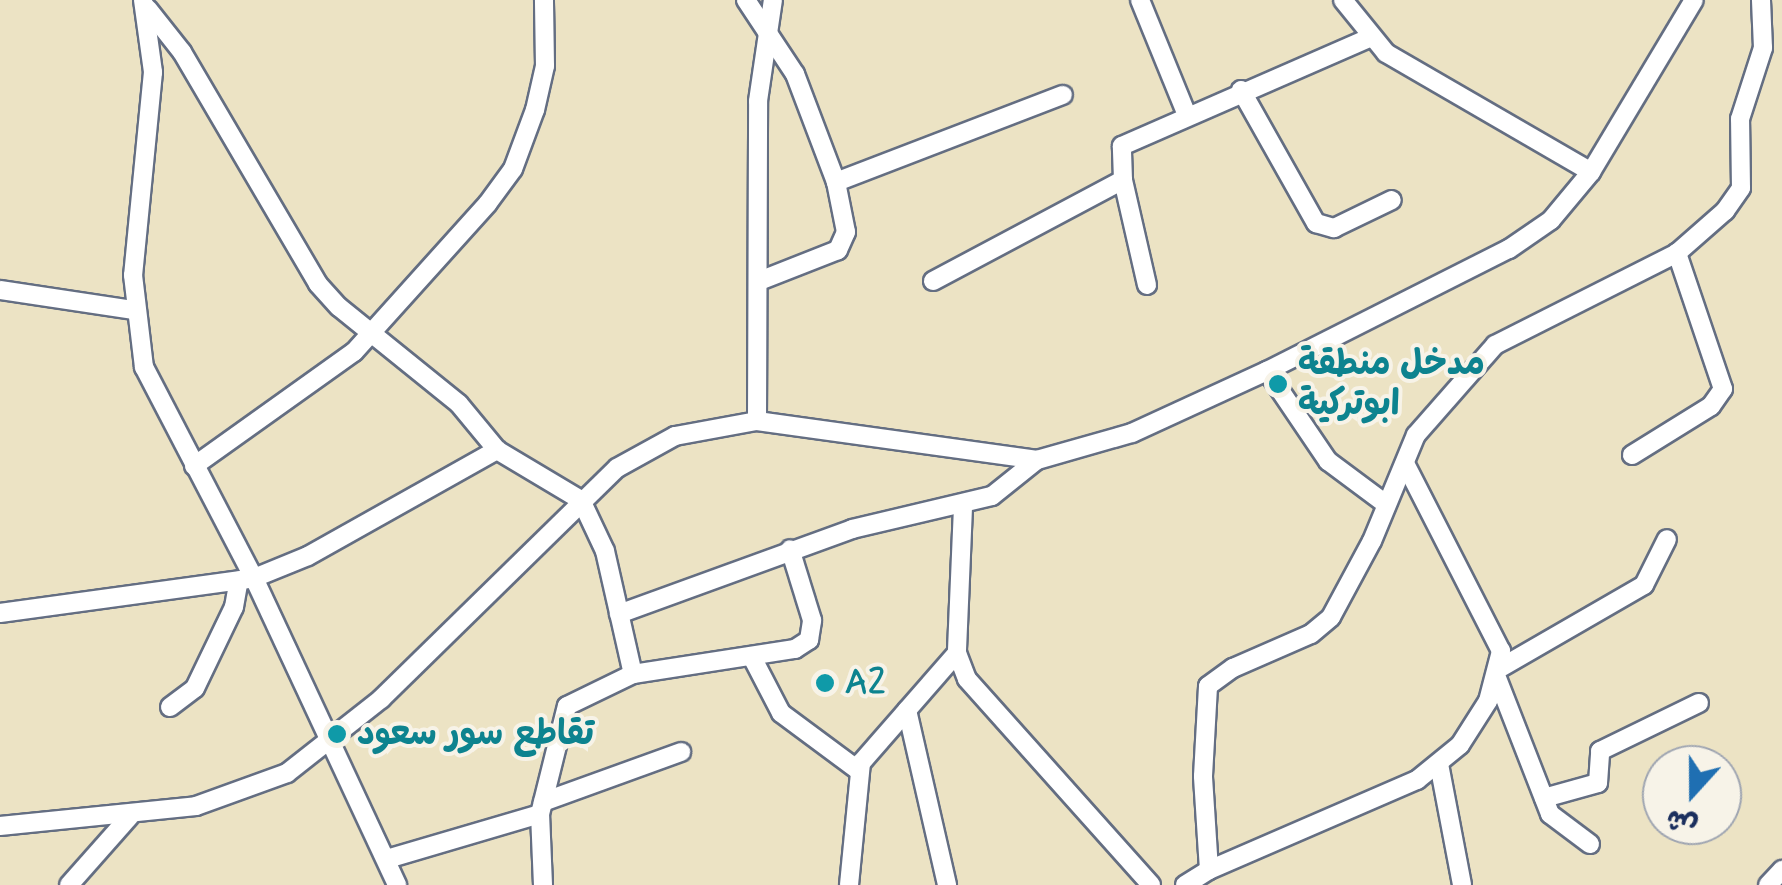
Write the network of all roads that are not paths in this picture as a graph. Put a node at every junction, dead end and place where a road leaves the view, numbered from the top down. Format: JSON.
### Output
{"nodes":[{"id":1,"x":544,"y":0,"type":"edge"},
{"id":2,"x":746,"y":0,"type":"edge"},
{"id":3,"x":773,"y":0,"type":"edge"},
{"id":4,"x":1140,"y":0,"type":"edge"},
{"id":5,"x":1343,"y":0,"type":"edge"},
{"id":6,"x":1694,"y":0,"type":"edge"},
{"id":7,"x":1761,"y":0,"type":"edge"},
{"id":8,"x":144,"y":2,"type":"edge"},
{"id":9,"x":770,"y":36,"type":"junction"},
{"id":10,"x":1369,"y":38,"type":"junction"},
{"id":11,"x":1241,"y":90,"type":"junction"},
{"id":12,"x":1062,"y":95,"type":"dead end"},
{"id":13,"x":1187,"y":115,"type":"junction"},
{"id":14,"x":1591,"y":172,"type":"junction"},
{"id":15,"x":1123,"y":180,"type":"junction"},
{"id":16,"x":836,"y":182,"type":"junction"},
{"id":17,"x":1392,"y":200,"type":"dead end"},
{"id":18,"x":1678,"y":253,"type":"junction"},
{"id":19,"x":933,"y":281,"type":"dead end"},
{"id":20,"x":759,"y":282,"type":"junction"},
{"id":21,"x":1148,"y":285,"type":"dead end"},
{"id":22,"x":0,"y":290,"type":"edge"},
{"id":23,"x":134,"y":310,"type":"junction"},
{"id":24,"x":368,"y":336,"type":"junction"},
{"id":25,"x":1268,"y":371,"type":"junction"},
{"id":26,"x":757,"y":421,"type":"junction"},
{"id":27,"x":497,"y":450,"type":"junction"},
{"id":28,"x":1632,"y":455,"type":"dead end"},
{"id":29,"x":1037,"y":460,"type":"junction"},
{"id":30,"x":1404,"y":463,"type":"junction"},
{"id":31,"x":194,"y":466,"type":"junction"},
{"id":32,"x":581,"y":500,"type":"junction"},
{"id":33,"x":1386,"y":504,"type":"junction"},
{"id":34,"x":963,"y":506,"type":"junction"},
{"id":35,"x":1667,"y":538,"type":"dead end"},
{"id":36,"x":790,"y":549,"type":"junction"},
{"id":37,"x":246,"y":579,"type":"junction"},
{"id":38,"x":0,"y":613,"type":"edge"},
{"id":39,"x":619,"y":614,"type":"junction"},
{"id":40,"x":957,"y":653,"type":"junction"},
{"id":41,"x":752,"y":657,"type":"junction"},
{"id":42,"x":1500,"y":673,"type":"junction"},
{"id":43,"x":633,"y":674,"type":"junction"},
{"id":44,"x":1699,"y":703,"type":"dead end"},
{"id":45,"x":170,"y":707,"type":"dead end"},
{"id":46,"x":907,"y":710,"type":"junction"},
{"id":47,"x":332,"y":743,"type":"junction"},
{"id":48,"x":682,"y":752,"type":"dead end"},
{"id":49,"x":1439,"y":764,"type":"junction"},
{"id":50,"x":859,"y":771,"type":"junction"},
{"id":51,"x":1544,"y":798,"type":"junction"},
{"id":52,"x":542,"y":808,"type":"junction"},
{"id":53,"x":130,"y":816,"type":"junction"},
{"id":54,"x":0,"y":826,"type":"edge"},
{"id":55,"x":1590,"y":844,"type":"dead end"},
{"id":56,"x":386,"y":859,"type":"junction"},
{"id":57,"x":1209,"y":870,"type":"junction"},
{"id":58,"x":1782,"y":870,"type":"edge"},
{"id":59,"x":69,"y":885,"type":"edge"},
{"id":60,"x":397,"y":885,"type":"edge"},
{"id":61,"x":543,"y":885,"type":"edge"},
{"id":62,"x":849,"y":885,"type":"edge"},
{"id":63,"x":947,"y":885,"type":"edge"},
{"id":64,"x":1151,"y":885,"type":"edge"},
{"id":65,"x":1185,"y":885,"type":"edge"},
{"id":66,"x":1462,"y":885,"type":"edge"},
{"id":67,"x":1768,"y":885,"type":"edge"}],
"edges":[{"from":1,"to":24,"type":"street"},
{"from":2,"to":9,"type":"street"},
{"from":3,"to":9,"type":"street"},
{"from":4,"to":13,"type":"street"},
{"from":5,"to":10,"type":"street"},
{"from":6,"to":14,"type":"street"},
{"from":7,"to":18,"type":"street"},
{"from":8,"to":23,"type":"street"},
{"from":8,"to":24,"type":"street"},
{"from":9,"to":16,"type":"street"},
{"from":9,"to":20,"type":"street"},
{"from":10,"to":11,"type":"street"},
{"from":10,"to":14,"type":"street"},
{"from":11,"to":13,"type":"street"},
{"from":11,"to":17,"type":"street"},
{"from":12,"to":16,"type":"street"},
{"from":13,"to":15,"type":"street"},
{"from":14,"to":25,"type":"street"},
{"from":15,"to":19,"type":"street"},
{"from":15,"to":21,"type":"street"},
{"from":16,"to":20,"type":"street"},
{"from":18,"to":28,"type":"street"},
{"from":18,"to":30,"type":"street"},
{"from":20,"to":26,"type":"street"},
{"from":22,"to":23,"type":"street"},
{"from":23,"to":31,"type":"street"},
{"from":24,"to":27,"type":"street"},
{"from":24,"to":31,"type":"street"},
{"from":25,"to":29,"type":"street"},
{"from":25,"to":33,"type":"street"},
{"from":26,"to":29,"type":"street"},
{"from":26,"to":32,"type":"street"},
{"from":27,"to":32,"type":"street"},
{"from":27,"to":37,"type":"street"},
{"from":29,"to":34,"type":"street"},
{"from":30,"to":33,"type":"street"},
{"from":30,"to":42,"type":"street"},
{"from":31,"to":37,"type":"street"},
{"from":32,"to":39,"type":"street"},
{"from":32,"to":47,"type":"street"},
{"from":33,"to":57,"type":"street"},
{"from":34,"to":36,"type":"street"},
{"from":34,"to":40,"type":"street"},
{"from":35,"to":42,"type":"street"},
{"from":36,"to":39,"type":"street"},
{"from":36,"to":41,"type":"street"},
{"from":37,"to":38,"type":"street"},
{"from":37,"to":45,"type":"street"},
{"from":37,"to":47,"type":"street"},
{"from":39,"to":43,"type":"street"},
{"from":40,"to":46,"type":"street"},
{"from":40,"to":64,"type":"street"},
{"from":41,"to":43,"type":"street"},
{"from":41,"to":50,"type":"street"},
{"from":42,"to":49,"type":"street"},
{"from":42,"to":51,"type":"street"},
{"from":43,"to":52,"type":"street"},
{"from":44,"to":51,"type":"street"},
{"from":46,"to":50,"type":"street"},
{"from":46,"to":63,"type":"street"},
{"from":47,"to":53,"type":"street"},
{"from":47,"to":56,"type":"street"},
{"from":48,"to":52,"type":"street"},
{"from":49,"to":57,"type":"street"},
{"from":49,"to":66,"type":"street"},
{"from":50,"to":62,"type":"street"},
{"from":51,"to":55,"type":"street"},
{"from":52,"to":56,"type":"street"},
{"from":52,"to":61,"type":"street"},
{"from":53,"to":54,"type":"street"},
{"from":53,"to":59,"type":"street"},
{"from":56,"to":60,"type":"street"},
{"from":57,"to":65,"type":"street"},
{"from":58,"to":67,"type":"street"}]}
